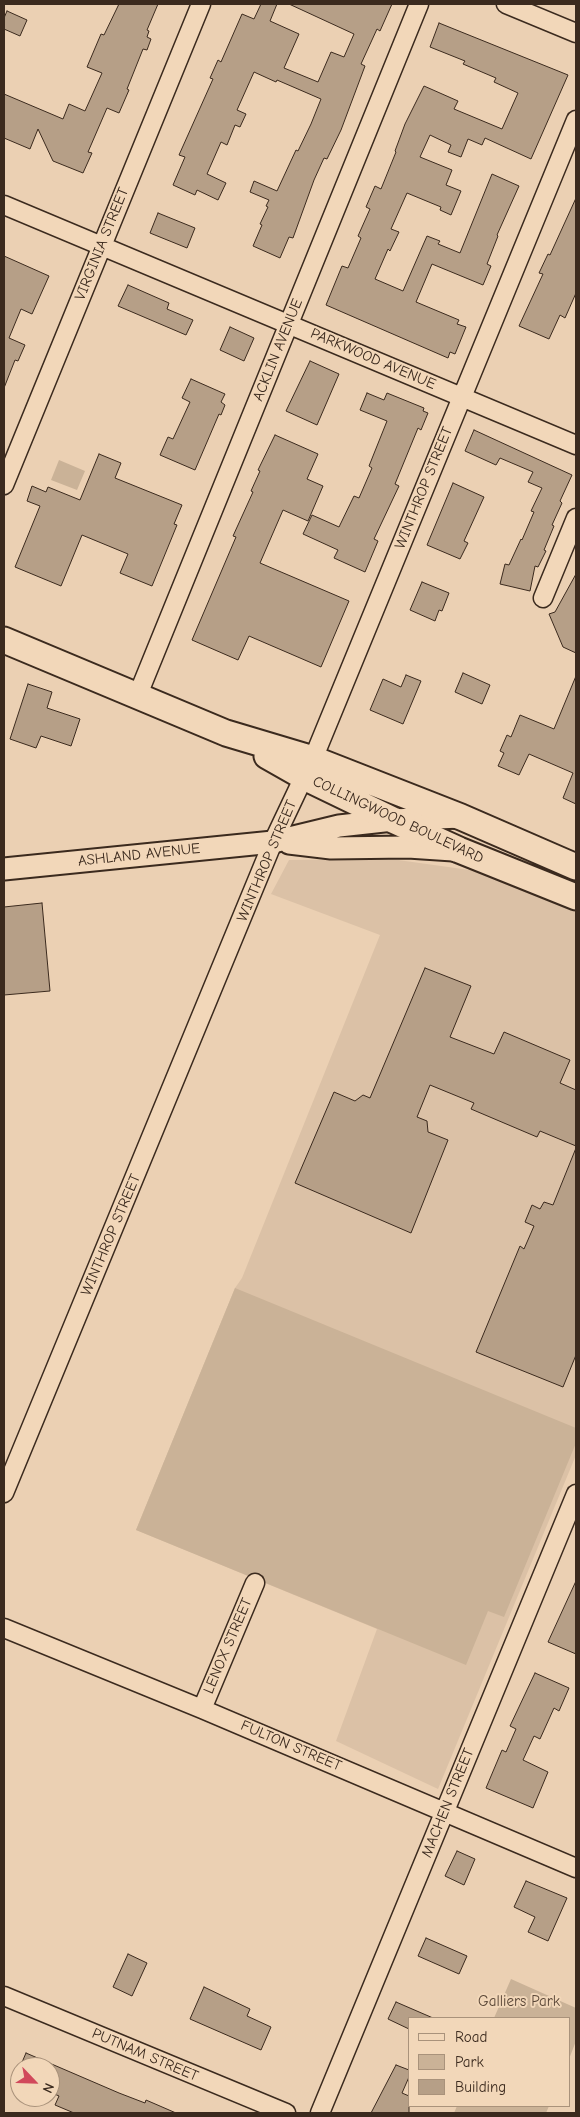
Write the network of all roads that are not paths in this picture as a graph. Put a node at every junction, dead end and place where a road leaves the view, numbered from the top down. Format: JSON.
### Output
{"nodes":[{"id":1,"x":200,"y":4,"type":"edge"},
{"id":2,"x":419,"y":4,"type":"edge"},
{"id":3,"x":506,"y":4,"type":"edge"},
{"id":4,"x":576,"y":33,"type":"edge"},
{"id":5,"x":576,"y":120,"type":"edge"},
{"id":6,"x":4,"y":206,"type":"edge"},
{"id":7,"x":102,"y":246,"type":"junction"},
{"id":8,"x":289,"y":324,"type":"junction"},
{"id":9,"x":462,"y":396,"type":"junction"},
{"id":10,"x":576,"y":445,"type":"edge"},
{"id":11,"x":4,"y":485,"type":"edge"},
{"id":12,"x":576,"y":518,"type":"edge"},
{"id":13,"x":543,"y":598,"type":"dead end"},
{"id":14,"x":4,"y":640,"type":"edge"},
{"id":15,"x":137,"y":697,"type":"junction"},
{"id":16,"x":308,"y":768,"type":"junction"},
{"id":17,"x":460,"y":817,"type":"junction"},
{"id":18,"x":393,"y":820,"type":"junction"},
{"id":19,"x":273,"y":842,"type":"junction"},
{"id":20,"x":458,"y":850,"type":"junction"},
{"id":21,"x":576,"y":867,"type":"edge"},
{"id":22,"x":4,"y":869,"type":"edge"},
{"id":23,"x":576,"y":897,"type":"edge"},
{"id":24,"x":4,"y":1493,"type":"edge"},
{"id":25,"x":576,"y":1494,"type":"edge"},
{"id":26,"x":255,"y":1583,"type":"dead end"},
{"id":27,"x":4,"y":1628,"type":"edge"},
{"id":28,"x":202,"y":1709,"type":"junction"},
{"id":29,"x":445,"y":1811,"type":"junction"},
{"id":30,"x":576,"y":1868,"type":"edge"},
{"id":31,"x":4,"y":1996,"type":"edge"},
{"id":32,"x":286,"y":2113,"type":"edge"},
{"id":33,"x":320,"y":2113,"type":"edge"}],
"edges":[{"from":1,"to":7,"type":"street","name":"VIRGINIA STREET"},
{"from":2,"to":8,"type":"street","name":"ACKLIN AVENUE"},
{"from":3,"to":4,"type":"street"},
{"from":5,"to":9,"type":"street","name":"WINTHROP STREET"},
{"from":6,"to":7,"type":"street","name":"PARKWOOD AVENUE"},
{"from":7,"to":8,"type":"street","name":"PARKWOOD AVENUE"},
{"from":7,"to":11,"type":"street","name":"VIRGINIA STREET"},
{"from":8,"to":9,"type":"street","name":"PARKWOOD AVENUE"},
{"from":8,"to":15,"type":"street","name":"ACKLIN AVENUE"},
{"from":9,"to":10,"type":"street","name":"PARKWOOD AVENUE"},
{"from":9,"to":16,"type":"street","name":"WINTHROP STREET"},
{"from":12,"to":13,"type":"street"},
{"from":14,"to":15,"type":"main road","name":"COLLINGWOOD BOULEVARD"},
{"from":15,"to":16,"type":"main road","name":"COLLINGWOOD BOULEVARD"},
{"from":16,"to":17,"type":"main road","name":"COLLINGWOOD BOULEVARD"},
{"from":16,"to":18,"type":"main road","name":"COLLINGWOOD BOULEVARD"},
{"from":16,"to":19,"type":"street","name":"WINTHROP STREET"},
{"from":17,"to":18,"type":"street","name":"ASHLAND AVENUE"},
{"from":17,"to":21,"type":"main road","name":"COLLINGWOOD BOULEVARD"},
{"from":18,"to":19,"type":"street","name":"ASHLAND AVENUE"},
{"from":18,"to":20,"type":"main road","name":"COLLINGWOOD BOULEVARD"},
{"from":19,"to":20,"type":"street","name":"ASHLAND AVENUE"},
{"from":19,"to":22,"type":"street","name":"ASHLAND AVENUE"},
{"from":19,"to":24,"type":"street","name":"WINTHROP STREET"},
{"from":20,"to":23,"type":"main road","name":"COLLINGWOOD BOULEVARD"},
{"from":25,"to":29,"type":"street","name":"MACHEN STREET"},
{"from":26,"to":28,"type":"street","name":"LENOX STREET"},
{"from":27,"to":28,"type":"street","name":"FULTON STREET"},
{"from":28,"to":29,"type":"street","name":"FULTON STREET"},
{"from":29,"to":30,"type":"street","name":"FULTON STREET"},
{"from":29,"to":33,"type":"street","name":"MACHEN STREET"},
{"from":31,"to":32,"type":"street","name":"PUTNAM STREET"}]}
